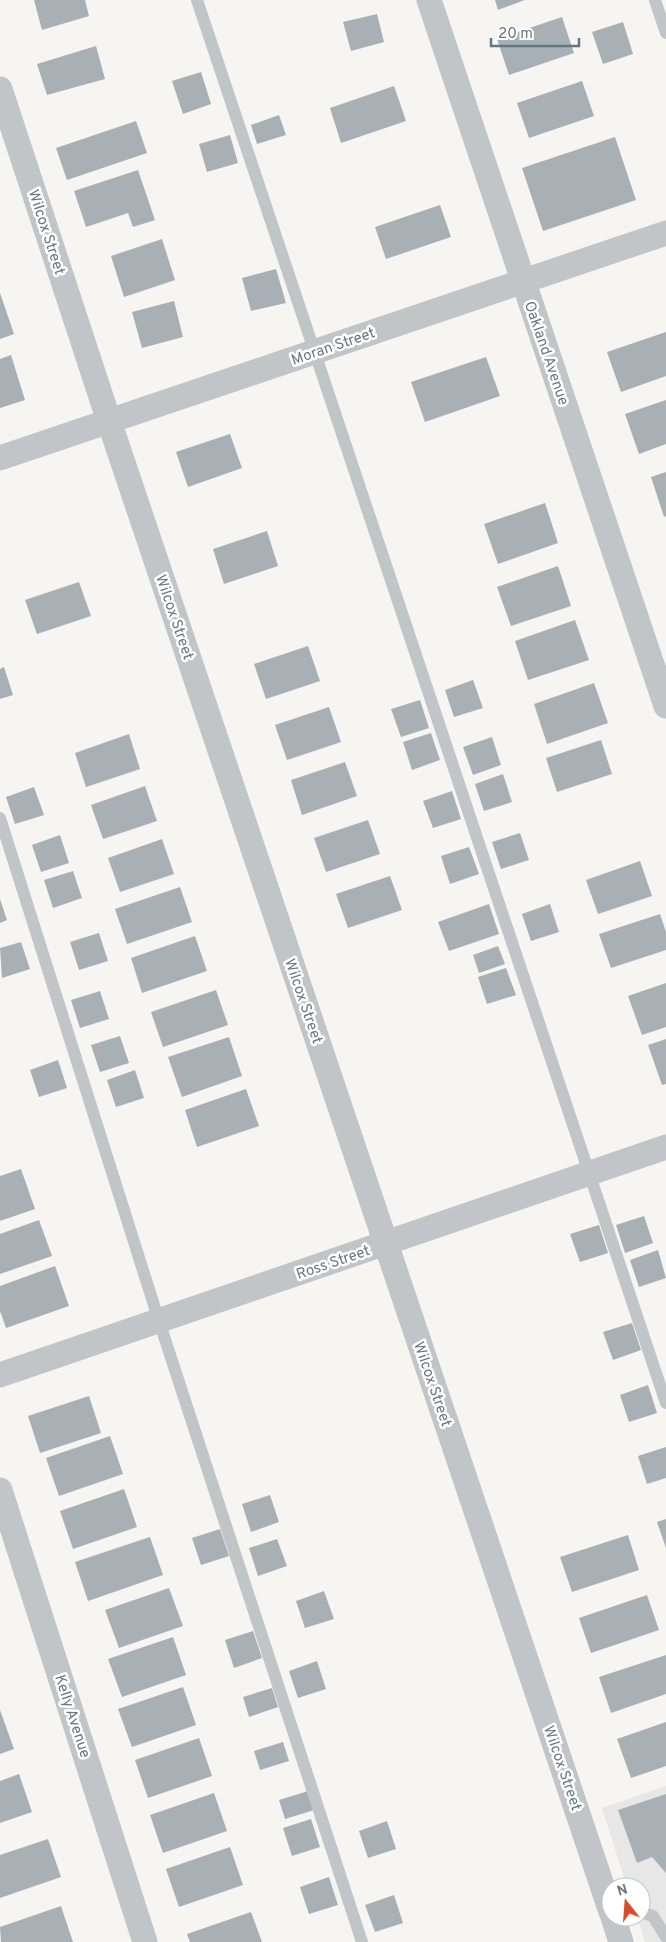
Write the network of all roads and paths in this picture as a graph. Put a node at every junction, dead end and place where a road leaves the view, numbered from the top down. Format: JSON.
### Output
{"nodes":[{"id":1,"x":197,"y":0,"type":"edge"},
{"id":2,"x":429,"y":0,"type":"edge"},
{"id":3,"x":656,"y":0,"type":"edge"},
{"id":4,"x":666,"y":32,"type":"edge"},
{"id":5,"x":0,"y":89,"type":"edge"},
{"id":6,"x":666,"y":233,"type":"edge"},
{"id":7,"x":522,"y":282,"type":"junction"},
{"id":8,"x":312,"y":353,"type":"junction"},
{"id":9,"x":109,"y":421,"type":"junction"},
{"id":10,"x":0,"y":458,"type":"edge"},
{"id":11,"x":666,"y":706,"type":"edge"},
{"id":12,"x":0,"y":818,"type":"edge"},
{"id":13,"x":666,"y":1148,"type":"edge"},
{"id":14,"x":591,"y":1173,"type":"junction"},
{"id":15,"x":386,"y":1243,"type":"junction"},
{"id":16,"x":159,"y":1321,"type":"junction"},
{"id":17,"x":0,"y":1375,"type":"edge"},
{"id":18,"x":666,"y":1403,"type":"edge"},
{"id":19,"x":0,"y":1490,"type":"edge"},
{"id":20,"x":601,"y":1882,"type":"edge"},
{"id":21,"x":651,"y":1915,"type":"edge"},
{"id":22,"x":616,"y":1927,"type":"edge"},
{"id":23,"x":666,"y":1937,"type":"edge"},
{"id":24,"x":145,"y":1942,"type":"edge"},
{"id":25,"x":362,"y":1942,"type":"edge"},
{"id":26,"x":621,"y":1942,"type":"edge"}],
"edges":[{"from":1,"to":8,"type":"lane"},
{"from":2,"to":7,"type":"street","name":"Oakland Avenue"},
{"from":3,"to":4,"type":"lane"},
{"from":5,"to":9,"type":"street","name":"Wilcox Street"},
{"from":6,"to":7,"type":"street","name":"Moran Street"},
{"from":7,"to":8,"type":"street","name":"Moran Street"},
{"from":7,"to":11,"type":"street","name":"Oakland Avenue"},
{"from":8,"to":9,"type":"street","name":"Moran Street"},
{"from":8,"to":14,"type":"lane"},
{"from":9,"to":10,"type":"street","name":"Moran Street"},
{"from":9,"to":15,"type":"street","name":"Wilcox Street"},
{"from":12,"to":16,"type":"lane"},
{"from":13,"to":14,"type":"street","name":"Ross Street"},
{"from":14,"to":15,"type":"street","name":"Ross Street"},
{"from":14,"to":18,"type":"lane"},
{"from":15,"to":16,"type":"street","name":"Ross Street"},
{"from":15,"to":20,"type":"street","name":"Wilcox Street"},
{"from":16,"to":17,"type":"street","name":"Ross Street"},
{"from":16,"to":25,"type":"lane"},
{"from":19,"to":24,"type":"street","name":"Kelly Avenue"},
{"from":21,"to":23,"type":"lane"},
{"from":22,"to":26,"type":"street"}]}
